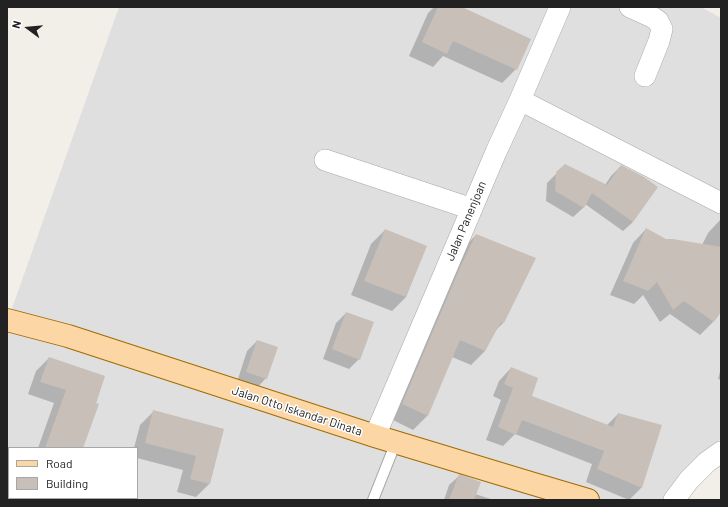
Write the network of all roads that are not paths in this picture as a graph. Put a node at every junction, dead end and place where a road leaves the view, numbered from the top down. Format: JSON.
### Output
{"nodes":[{"id":1,"x":560,"y":7,"type":"edge"},
{"id":2,"x":630,"y":7,"type":"edge"},
{"id":3,"x":645,"y":76,"type":"dead end"},
{"id":4,"x":520,"y":100,"type":"junction"},
{"id":5,"x":325,"y":160,"type":"dead end"},
{"id":6,"x":721,"y":203,"type":"edge"},
{"id":7,"x":472,"y":208,"type":"junction"},
{"id":8,"x":7,"y":320,"type":"edge"},
{"id":9,"x":375,"y":436,"type":"junction"},
{"id":10,"x":396,"y":442,"type":"junction"},
{"id":11,"x":721,"y":452,"type":"edge"},
{"id":12,"x":373,"y":500,"type":"edge"},
{"id":13,"x":588,"y":500,"type":"edge"},
{"id":14,"x":674,"y":500,"type":"edge"}],
"edges":[{"from":1,"to":4,"type":"street","name":"Jalan Panenjoan"},
{"from":2,"to":3,"type":"street"},
{"from":4,"to":6,"type":"street"},
{"from":4,"to":7,"type":"street","name":"Jalan Panenjoan"},
{"from":5,"to":7,"type":"street"},
{"from":7,"to":9,"type":"street","name":"Jalan Panenjoan"},
{"from":8,"to":9,"type":"main road","name":"Jalan Otto Iskandar Dinata"},
{"from":9,"to":10,"type":"main road","name":"Jalan Otto Iskandar Dinata"},
{"from":10,"to":12,"type":"lane"},
{"from":10,"to":13,"type":"main road","name":"Jalan Otto Iskandar Dinata"},
{"from":11,"to":14,"type":"street"}]}
